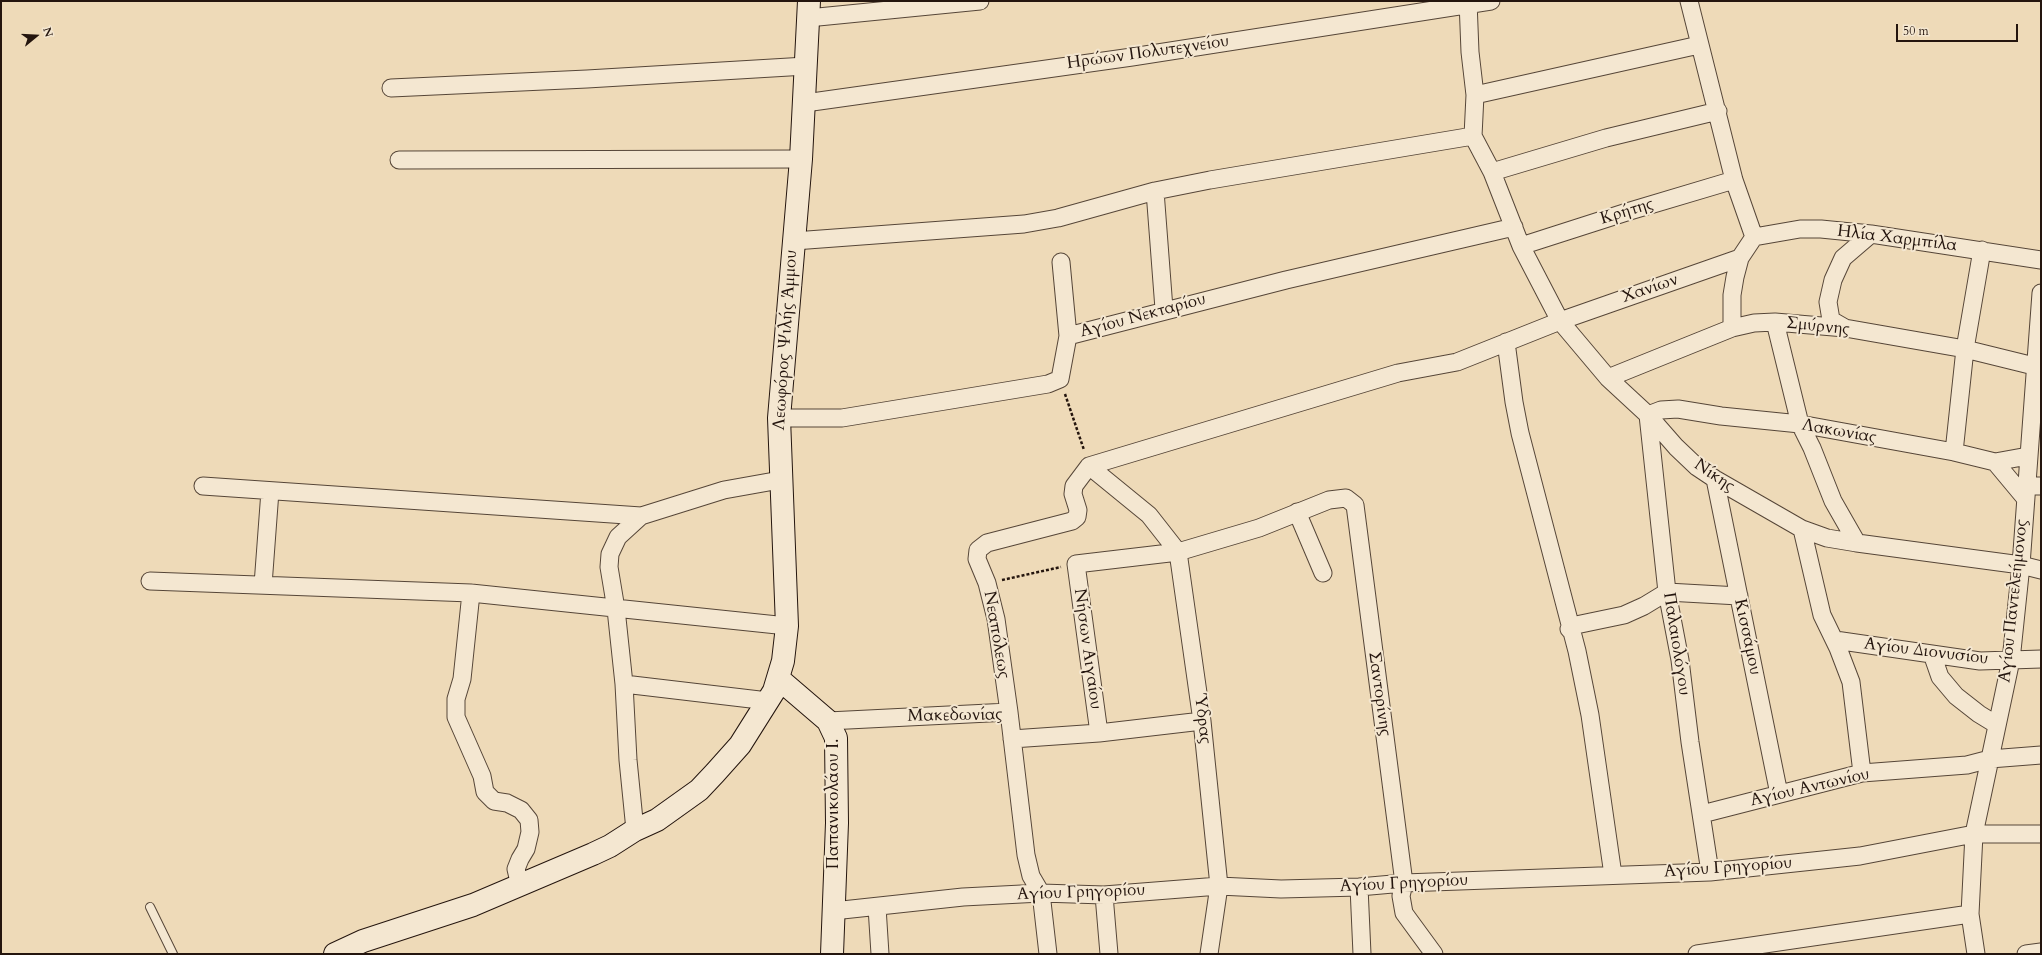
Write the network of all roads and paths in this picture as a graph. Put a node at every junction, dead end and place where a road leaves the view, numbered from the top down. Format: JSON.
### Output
{"nodes":[{"id":1,"x":980,"y":1,"type":"edge"},
{"id":2,"x":1491,"y":1,"type":"edge"},
{"id":3,"x":1689,"y":1,"type":"edge"},
{"id":4,"x":1468,"y":3,"type":"edge"},
{"id":5,"x":808,"y":10,"type":"edge"},
{"id":6,"x":1699,"y":45,"type":"junction"},
{"id":7,"x":806,"y":66,"type":"junction"},
{"id":8,"x":391,"y":88,"type":"dead end"},
{"id":9,"x":1475,"y":95,"type":"junction"},
{"id":10,"x":805,"y":103,"type":"junction"},
{"id":11,"x":1718,"y":111,"type":"junction"},
{"id":12,"x":1473,"y":136,"type":"junction"},
{"id":13,"x":801,"y":159,"type":"junction"},
{"id":14,"x":399,"y":160,"type":"dead end"},
{"id":15,"x":1492,"y":172,"type":"junction"},
{"id":16,"x":1734,"y":180,"type":"junction"},
{"id":17,"x":1155,"y":190,"type":"junction"},
{"id":18,"x":1514,"y":226,"type":"junction"},
{"id":19,"x":1870,"y":234,"type":"junction"},
{"id":20,"x":1754,"y":237,"type":"junction"},
{"id":21,"x":794,"y":241,"type":"junction"},
{"id":22,"x":1521,"y":246,"type":"junction"},
{"id":23,"x":1982,"y":250,"type":"junction"},
{"id":24,"x":1740,"y":258,"type":"junction"},
{"id":25,"x":2041,"y":260,"type":"edge"},
{"id":26,"x":1061,"y":262,"type":"dead end"},
{"id":27,"x":2041,"y":302,"type":"edge"},
{"id":28,"x":1164,"y":310,"type":"junction"},
{"id":29,"x":1560,"y":321,"type":"junction"},
{"id":30,"x":1775,"y":322,"type":"junction"},
{"id":31,"x":1732,"y":328,"type":"junction"},
{"id":32,"x":1845,"y":328,"type":"junction"},
{"id":33,"x":1068,"y":336,"type":"junction"},
{"id":34,"x":1506,"y":342,"type":"junction"},
{"id":35,"x":1966,"y":349,"type":"junction"},
{"id":36,"x":2034,"y":366,"type":"junction"},
{"id":37,"x":1608,"y":378,"type":"junction"},
{"id":38,"x":1060,"y":379,"type":"junction"},
{"id":39,"x":2037,"y":397,"type":"edge"},
{"id":40,"x":1648,"y":415,"type":"junction"},
{"id":41,"x":779,"y":418,"type":"junction"},
{"id":42,"x":1800,"y":424,"type":"junction"},
{"id":43,"x":1954,"y":452,"type":"junction"},
{"id":44,"x":2028,"y":456,"type":"junction"},
{"id":45,"x":1995,"y":462,"type":"junction"},
{"id":46,"x":1089,"y":466,"type":"junction"},
{"id":47,"x":1715,"y":479,"type":"junction"},
{"id":48,"x":780,"y":480,"type":"junction"},
{"id":49,"x":203,"y":486,"type":"dead end"},
{"id":50,"x":2031,"y":490,"type":"edge"},
{"id":51,"x":270,"y":491,"type":"junction"},
{"id":52,"x":1297,"y":512,"type":"junction"},
{"id":53,"x":641,"y":516,"type":"junction"},
{"id":54,"x":1802,"y":529,"type":"junction"},
{"id":55,"x":1856,"y":543,"type":"junction"},
{"id":56,"x":1178,"y":552,"type":"junction"},
{"id":57,"x":1076,"y":564,"type":"junction"},
{"id":58,"x":2021,"y":565,"type":"junction"},
{"id":59,"x":2041,"y":570,"type":"edge"},
{"id":60,"x":1323,"y":573,"type":"dead end"},
{"id":61,"x":150,"y":581,"type":"dead end"},
{"id":62,"x":987,"y":583,"type":"junction"},
{"id":63,"x":263,"y":585,"type":"junction"},
{"id":64,"x":1667,"y":592,"type":"junction"},
{"id":65,"x":471,"y":593,"type":"junction"},
{"id":66,"x":1739,"y":596,"type":"junction"},
{"id":67,"x":616,"y":609,"type":"junction"},
{"id":68,"x":787,"y":626,"type":"junction"},
{"id":69,"x":1569,"y":629,"type":"junction"},
{"id":70,"x":1835,"y":640,"type":"junction"},
{"id":71,"x":1932,"y":654,"type":"junction"},
{"id":72,"x":2041,"y":659,"type":"edge"},
{"id":73,"x":2011,"y":660,"type":"junction"},
{"id":74,"x":778,"y":679,"type":"junction"},
{"id":75,"x":624,"y":684,"type":"junction"},
{"id":76,"x":768,"y":701,"type":"junction"},
{"id":77,"x":1009,"y":712,"type":"junction"},
{"id":78,"x":1202,"y":720,"type":"junction"},
{"id":79,"x":828,"y":721,"type":"junction"},
{"id":80,"x":1997,"y":725,"type":"junction"},
{"id":81,"x":1099,"y":733,"type":"junction"},
{"id":82,"x":1012,"y":739,"type":"junction"},
{"id":83,"x":2041,"y":755,"type":"edge"},
{"id":84,"x":1990,"y":759,"type":"junction"},
{"id":85,"x":1862,"y":773,"type":"junction"},
{"id":86,"x":1779,"y":794,"type":"junction"},
{"id":87,"x":1702,"y":814,"type":"junction"},
{"id":88,"x":635,"y":830,"type":"junction"},
{"id":89,"x":1974,"y":834,"type":"junction"},
{"id":90,"x":2041,"y":834,"type":"edge"},
{"id":91,"x":1710,"y":872,"type":"junction"},
{"id":92,"x":1613,"y":875,"type":"junction"},
{"id":93,"x":1404,"y":883,"type":"junction"},
{"id":94,"x":520,"y":886,"type":"junction"},
{"id":95,"x":1219,"y":886,"type":"junction"},
{"id":96,"x":1359,"y":887,"type":"junction"},
{"id":97,"x":1041,"y":893,"type":"junction"},
{"id":98,"x":1104,"y":894,"type":"junction"},
{"id":99,"x":150,"y":907,"type":"dead end"},
{"id":100,"x":877,"y":907,"type":"junction"},
{"id":101,"x":833,"y":911,"type":"junction"},
{"id":102,"x":1970,"y":914,"type":"junction"},
{"id":103,"x":2041,"y":952,"type":"edge"},
{"id":104,"x":173,"y":954,"type":"edge"},
{"id":105,"x":335,"y":954,"type":"edge"},
{"id":106,"x":832,"y":954,"type":"edge"},
{"id":107,"x":880,"y":954,"type":"edge"},
{"id":108,"x":1048,"y":954,"type":"edge"},
{"id":109,"x":1109,"y":954,"type":"edge"},
{"id":110,"x":1209,"y":954,"type":"edge"},
{"id":111,"x":1362,"y":954,"type":"edge"},
{"id":112,"x":1434,"y":954,"type":"edge"},
{"id":113,"x":1697,"y":954,"type":"edge"},
{"id":114,"x":1976,"y":954,"type":"edge"},
{"id":115,"x":2026,"y":954,"type":"edge"}],
"edges":[{"from":1,"to":5,"type":"street"},
{"from":2,"to":4,"type":"street","name":"Ηρώων Πολυτεχνείου"},
{"from":3,"to":6,"type":"street"},
{"from":4,"to":9,"type":"street"},
{"from":4,"to":10,"type":"street","name":"Ηρώων Πολυτεχνείου"},
{"from":5,"to":7,"type":"street","name":"Λεωφόρος Ψιλής Άμμου"},
{"from":6,"to":9,"type":"street"},
{"from":6,"to":11,"type":"street"},
{"from":7,"to":8,"type":"street"},
{"from":7,"to":10,"type":"street","name":"Λεωφόρος Ψιλής Άμμου"},
{"from":9,"to":12,"type":"street"},
{"from":10,"to":13,"type":"street","name":"Λεωφόρος Ψιλής Άμμου"},
{"from":11,"to":15,"type":"street"},
{"from":11,"to":16,"type":"street"},
{"from":12,"to":15,"type":"street","name":"Νίκης"},
{"from":12,"to":17,"type":"street"},
{"from":13,"to":14,"type":"street"},
{"from":13,"to":21,"type":"street","name":"Λεωφόρος Ψιλής Άμμου"},
{"from":15,"to":18,"type":"street","name":"Νίκης"},
{"from":16,"to":20,"type":"street"},
{"from":16,"to":22,"type":"street","name":"Κρήτης"},
{"from":17,"to":21,"type":"street"},
{"from":17,"to":28,"type":"street"},
{"from":18,"to":22,"type":"street","name":"Νίκης"},
{"from":18,"to":28,"type":"street","name":"Αγίου Νεκταρίου"},
{"from":19,"to":20,"type":"street","name":"Ηλία Χαρμπίλα"},
{"from":19,"to":23,"type":"street","name":"Ηλία Χαρμπίλα"},
{"from":19,"to":32,"type":"street"},
{"from":20,"to":24,"type":"street"},
{"from":21,"to":41,"type":"street","name":"Λεωφόρος Ψιλής Άμμου"},
{"from":22,"to":29,"type":"street","name":"Νίκης"},
{"from":23,"to":25,"type":"street","name":"Ηλία Χαρμπίλα"},
{"from":23,"to":35,"type":"street"},
{"from":24,"to":29,"type":"street","name":"Χανίων"},
{"from":24,"to":31,"type":"street"},
{"from":26,"to":33,"type":"street"},
{"from":27,"to":36,"type":"street","name":"Αγίου Παντελεήμονος"},
{"from":28,"to":33,"type":"street","name":"Αγίου Νεκταρίου"},
{"from":29,"to":34,"type":"street","name":"Χανίων"},
{"from":29,"to":37,"type":"street","name":"Νίκης"},
{"from":30,"to":31,"type":"street","name":"Σμύρνης"},
{"from":30,"to":32,"type":"street","name":"Σμύρνης"},
{"from":30,"to":42,"type":"street"},
{"from":31,"to":37,"type":"street","name":"Σμύρνης"},
{"from":32,"to":35,"type":"street","name":"Σμύρνης"},
{"from":33,"to":38,"type":"street","name":"Αγίου Νεκταρίου"},
{"from":34,"to":46,"type":"street","name":"Χανίων"},
{"from":34,"to":69,"type":"street"},
{"from":35,"to":36,"type":"street","name":"Σμύρνης"},
{"from":35,"to":43,"type":"street"},
{"from":36,"to":39,"type":"street","name":"Αγίου Παντελεήμονος"},
{"from":37,"to":40,"type":"street","name":"Νίκης"},
{"from":38,"to":41,"type":"street"},
{"from":38,"to":46,"type":"path"},
{"from":39,"to":44,"type":"street","name":"Αγίου Παντελεήμονος"},
{"from":40,"to":42,"type":"street","name":"Λακωνίας"},
{"from":40,"to":47,"type":"street","name":"Νίκης"},
{"from":40,"to":64,"type":"street","name":"Παλαιολόγου"},
{"from":41,"to":48,"type":"street","name":"Λεωφόρος Ψιλής Άμμου"},
{"from":42,"to":43,"type":"street","name":"Λακωνίας"},
{"from":42,"to":55,"type":"street"},
{"from":43,"to":45,"type":"street","name":"Λακωνίας"},
{"from":44,"to":45,"type":"street","name":"Λακωνίας"},
{"from":44,"to":50,"type":"street","name":"Αγίου Παντελεήμονος"},
{"from":45,"to":50,"type":"street"},
{"from":46,"to":56,"type":"street"},
{"from":46,"to":62,"type":"street","name":"Νεαπόλεως"},
{"from":47,"to":54,"type":"street","name":"Νίκης"},
{"from":47,"to":66,"type":"street","name":"Κισσάμου"},
{"from":48,"to":53,"type":"street"},
{"from":48,"to":68,"type":"street","name":"Λεωφόρος Ψιλής Άμμου"},
{"from":49,"to":51,"type":"street"},
{"from":50,"to":58,"type":"street","name":"Αγίου Παντελεήμονος"},
{"from":51,"to":53,"type":"street"},
{"from":51,"to":63,"type":"street"},
{"from":52,"to":56,"type":"street"},
{"from":52,"to":60,"type":"street"},
{"from":52,"to":93,"type":"street","name":"Σαντορίνης"},
{"from":53,"to":67,"type":"street"},
{"from":54,"to":55,"type":"street","name":"Νίκης"},
{"from":54,"to":70,"type":"street"},
{"from":55,"to":58,"type":"street","name":"Νίκης"},
{"from":56,"to":57,"type":"street"},
{"from":56,"to":78,"type":"street","name":"Ύδρας"},
{"from":57,"to":62,"type":"path"},
{"from":57,"to":81,"type":"street","name":"Νήσων Αιγαίου"},
{"from":58,"to":59,"type":"street","name":"Νίκης"},
{"from":58,"to":73,"type":"street","name":"Αγίου Παντελεήμονος"},
{"from":61,"to":63,"type":"street"},
{"from":62,"to":77,"type":"street","name":"Νεαπόλεως"},
{"from":63,"to":65,"type":"street"},
{"from":64,"to":66,"type":"street"},
{"from":64,"to":69,"type":"street"},
{"from":64,"to":87,"type":"street","name":"Παλαιολόγου"},
{"from":65,"to":67,"type":"street"},
{"from":65,"to":94,"type":"street"},
{"from":66,"to":86,"type":"street","name":"Κισσάμου"},
{"from":67,"to":68,"type":"street"},
{"from":67,"to":75,"type":"street"},
{"from":68,"to":74,"type":"street","name":"Λεωφόρος Ψιλής Άμμου"},
{"from":69,"to":92,"type":"street"},
{"from":70,"to":71,"type":"street","name":"Αγίου Διονυσίου"},
{"from":70,"to":85,"type":"street"},
{"from":71,"to":73,"type":"street","name":"Αγίου Διονυσίου"},
{"from":71,"to":80,"type":"street"},
{"from":72,"to":73,"type":"street","name":"Αγίου Διονυσίου"},
{"from":73,"to":80,"type":"street","name":"Αγίου Παντελεήμονος"},
{"from":74,"to":76,"type":"street","name":"Λεωφόρος Ψιλής Άμμου"},
{"from":74,"to":79,"type":"street","name":"Παπανικολάου Ι."},
{"from":75,"to":76,"type":"street"},
{"from":75,"to":88,"type":"street"},
{"from":76,"to":88,"type":"street","name":"Λεωφόρος Ψιλής Άμμου"},
{"from":77,"to":79,"type":"street","name":"Μακεδωνίας"},
{"from":77,"to":82,"type":"street","name":"Μακεδωνίας"},
{"from":78,"to":81,"type":"street","name":"Μακεδωνίας"},
{"from":78,"to":95,"type":"street","name":"Ύδρας"},
{"from":79,"to":101,"type":"street","name":"Παπανικολάου Ι."},
{"from":80,"to":84,"type":"street","name":"Αγίου Παντελεήμονος"},
{"from":81,"to":82,"type":"street","name":"Μακεδωνίας"},
{"from":82,"to":97,"type":"street"},
{"from":83,"to":84,"type":"street","name":"Αγίου Αντωνίου"},
{"from":84,"to":85,"type":"street","name":"Αγίου Αντωνίου"},
{"from":84,"to":89,"type":"street","name":"Αγίου Παντελεήμονος"},
{"from":85,"to":86,"type":"street","name":"Αγίου Αντωνίου"},
{"from":86,"to":87,"type":"street","name":"Αγίου Αντωνίου"},
{"from":87,"to":91,"type":"street","name":"Παλαιολόγου"},
{"from":88,"to":94,"type":"street","name":"Λεωφόρος Ψιλής Άμμου"},
{"from":89,"to":90,"type":"street","name":"Αγίου Γρηγορίου"},
{"from":89,"to":91,"type":"street","name":"Αγίου Γρηγορίου"},
{"from":89,"to":102,"type":"street","name":"Αγίου Παντελεήμονος"},
{"from":91,"to":92,"type":"street","name":"Αγίου Γρηγορίου"},
{"from":92,"to":93,"type":"street","name":"Αγίου Γρηγορίου"},
{"from":93,"to":96,"type":"street","name":"Αγίου Γρηγορίου"},
{"from":93,"to":112,"type":"street","name":"Σαντορίνης"},
{"from":94,"to":105,"type":"street","name":"Λεωφόρος Ψιλής Άμμου"},
{"from":95,"to":96,"type":"street","name":"Αγίου Γρηγορίου"},
{"from":95,"to":98,"type":"street","name":"Αγίου Γρηγορίου"},
{"from":95,"to":110,"type":"street","name":"Ύδρας"},
{"from":96,"to":111,"type":"street"},
{"from":97,"to":98,"type":"street","name":"Αγίου Γρηγορίου"},
{"from":97,"to":100,"type":"street","name":"Αγίου Γρηγορίου"},
{"from":97,"to":108,"type":"street"},
{"from":98,"to":109,"type":"street"},
{"from":99,"to":104,"type":"lane"},
{"from":100,"to":101,"type":"street","name":"Αγίου Γρηγορίου"},
{"from":100,"to":107,"type":"street"},
{"from":101,"to":106,"type":"street","name":"Παπανικολάου Ι."},
{"from":102,"to":113,"type":"street"},
{"from":102,"to":114,"type":"street","name":"Αγίου Παντελεήμονος"},
{"from":103,"to":115,"type":"street"}]}
